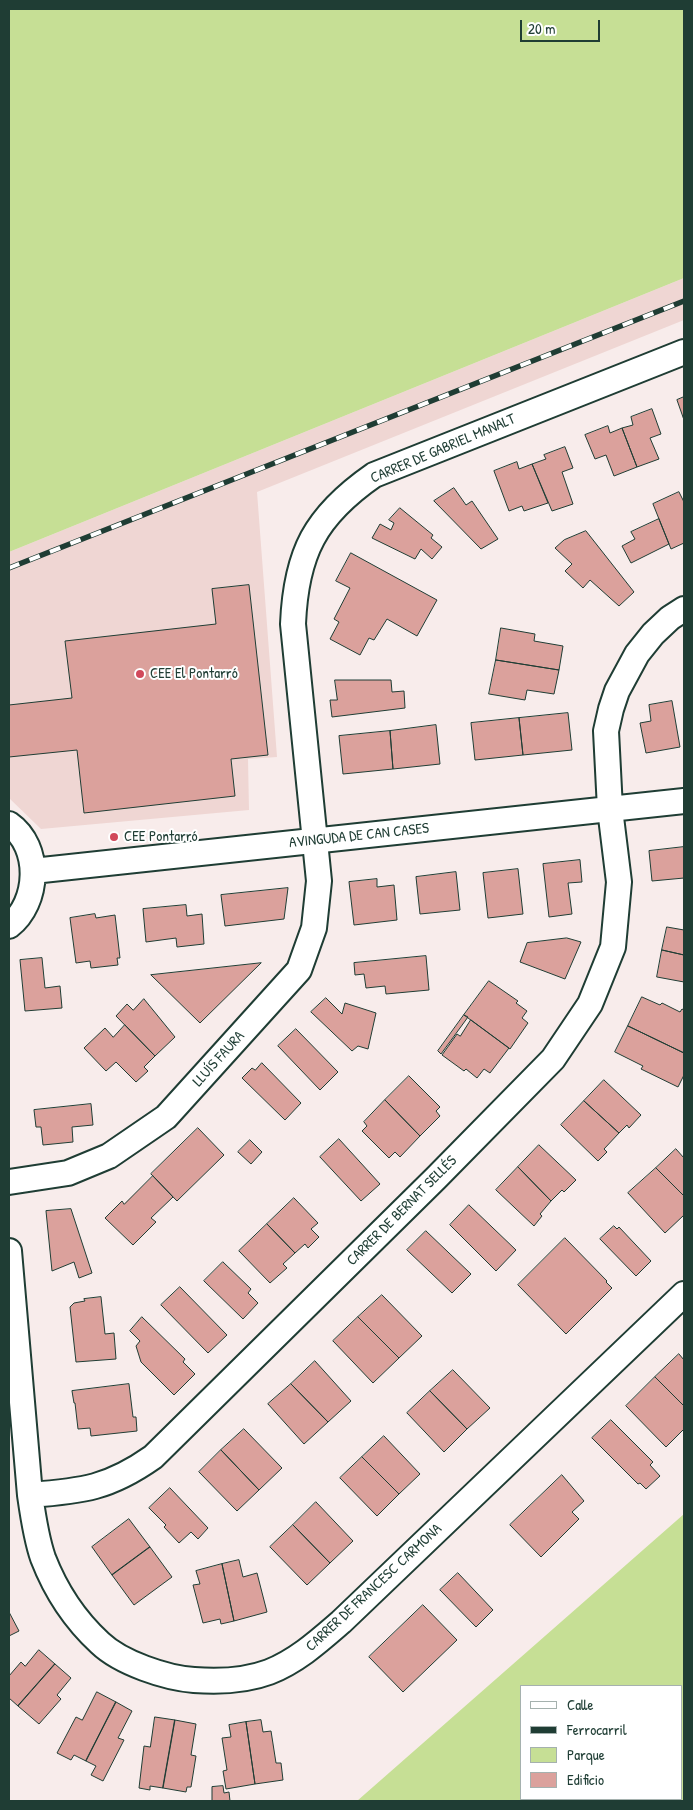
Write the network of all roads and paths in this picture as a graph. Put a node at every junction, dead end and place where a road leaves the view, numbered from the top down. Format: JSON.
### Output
{"nodes":[{"id":1,"x":684,"y":352,"type":"edge"},
{"id":2,"x":684,"y":609,"type":"edge"},
{"id":3,"x":684,"y":801,"type":"edge"},
{"id":4,"x":610,"y":809,"type":"junction"},
{"id":5,"x":9,"y":824,"type":"edge"},
{"id":6,"x":315,"y":841,"type":"junction"},
{"id":7,"x":33,"y":871,"type":"junction"},
{"id":8,"x":9,"y":926,"type":"edge"},
{"id":9,"x":9,"y":1182,"type":"edge"},
{"id":10,"x":9,"y":1251,"type":"edge"},
{"id":11,"x":684,"y":1294,"type":"edge"},
{"id":12,"x":30,"y":1494,"type":"junction"}],
"edges":[{"from":1,"to":6,"type":"street","name":"CARRER DE GABRIEL MANALT"},
{"from":2,"to":4,"type":"street","name":"CARRER DE BERNAT SELLÉS"},
{"from":3,"to":4,"type":"street","name":"AVINGUDA DE CAN CASES"},
{"from":4,"to":6,"type":"street","name":"AVINGUDA DE CAN CASES"},
{"from":4,"to":12,"type":"street","name":"CARRER DE BERNAT SELLÉS"},
{"from":5,"to":7,"type":"street"},
{"from":6,"to":7,"type":"street","name":"AVINGUDA DE CAN CASES"},
{"from":6,"to":9,"type":"street","name":"LLUÍS FAURA"},
{"from":7,"to":8,"type":"street"},
{"from":10,"to":12,"type":"street","name":"CARRER DE FRANCESC CARMONA"},
{"from":11,"to":12,"type":"street","name":"CARRER DE FRANCESC CARMONA"}]}
